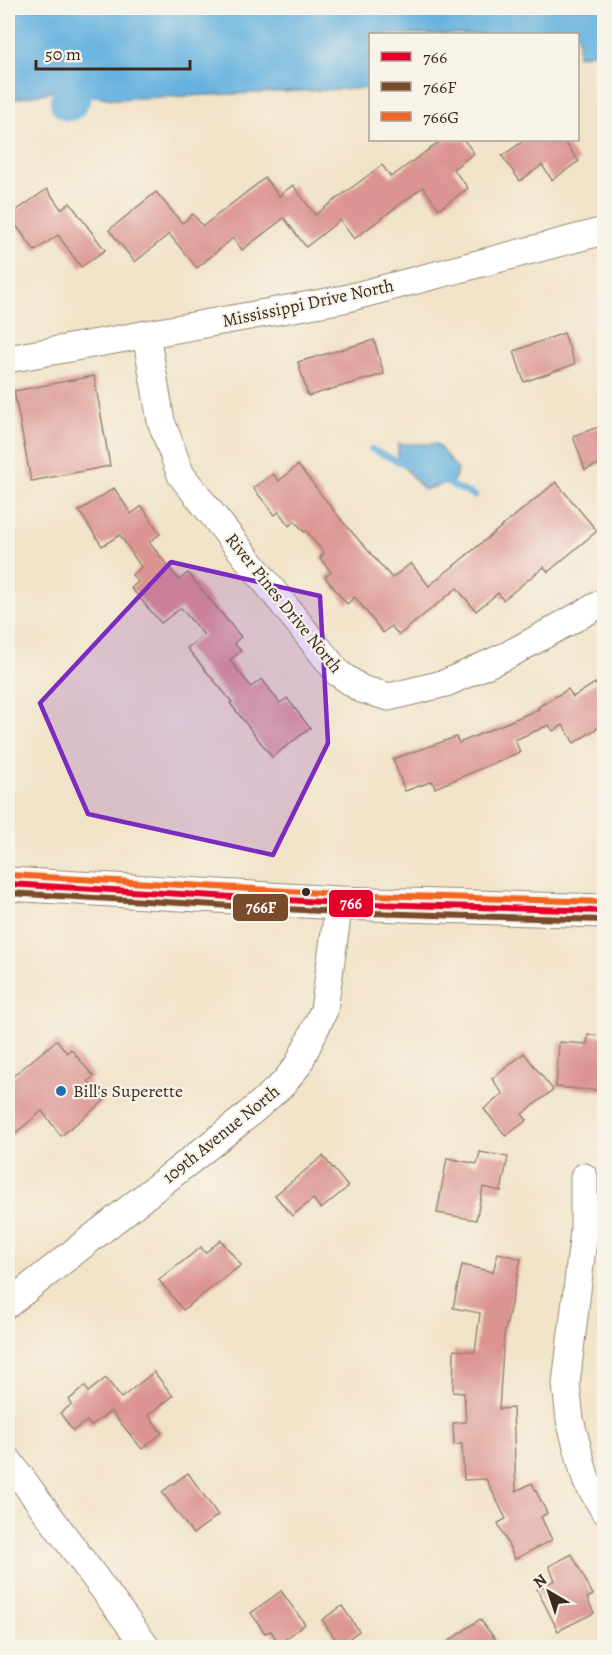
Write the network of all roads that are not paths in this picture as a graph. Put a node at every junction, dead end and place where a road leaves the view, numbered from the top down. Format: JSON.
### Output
{"nodes":[{"id":1,"x":604,"y":231,"type":"edge"},
{"id":2,"x":146,"y":334,"type":"junction"},
{"id":3,"x":8,"y":359,"type":"edge"},
{"id":4,"x":604,"y":602,"type":"edge"},
{"id":5,"x":8,"y":884,"type":"edge"},
{"id":6,"x":339,"y":903,"type":"junction"},
{"id":7,"x":604,"y":910,"type":"edge"},
{"id":8,"x":585,"y":1178,"type":"dead end"},
{"id":9,"x":8,"y":1304,"type":"edge"},
{"id":10,"x":8,"y":1460,"type":"edge"},
{"id":11,"x":604,"y":1510,"type":"edge"},
{"id":12,"x":147,"y":1647,"type":"edge"}],
"edges":[{"from":1,"to":2,"type":"street","name":"Mississippi Drive North"},
{"from":2,"to":3,"type":"street","name":"Mississippi Drive North"},
{"from":2,"to":4,"type":"street","name":"River Pines Drive North"},
{"from":5,"to":6,"type":"main road"},
{"from":6,"to":7,"type":"main road"},
{"from":6,"to":9,"type":"street","name":"109th Avenue North"},
{"from":8,"to":11,"type":"street"},
{"from":10,"to":12,"type":"street"}]}
